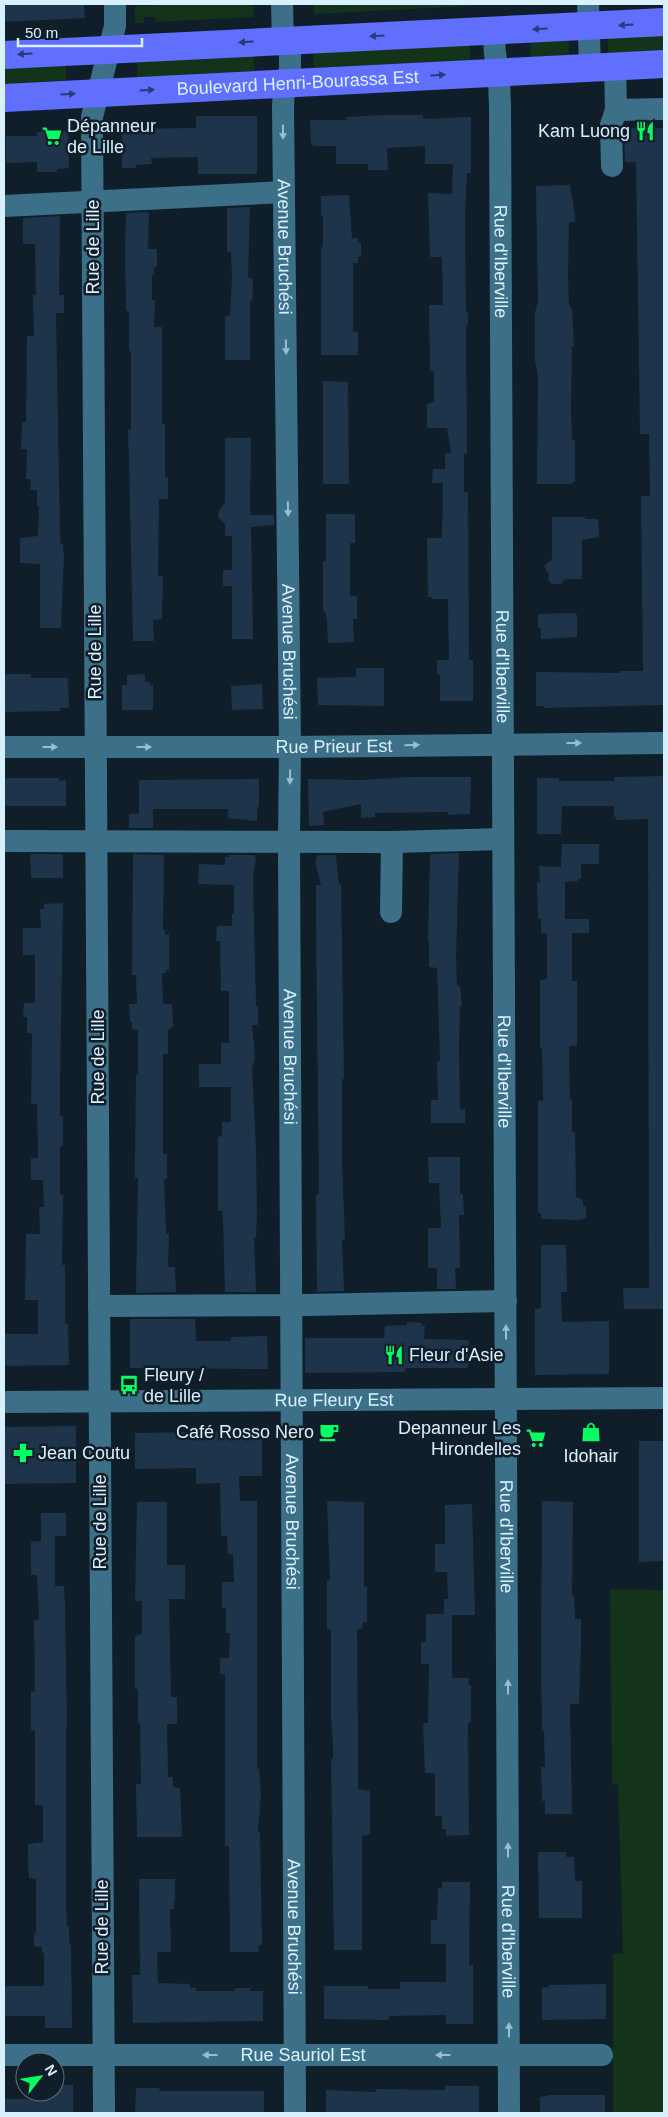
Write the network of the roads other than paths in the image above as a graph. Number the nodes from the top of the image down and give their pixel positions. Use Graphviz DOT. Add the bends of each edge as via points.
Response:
graph roads {
  1 [pos="115,4"];
  2 [pos="282,4"];
  3 [pos="588,15"];
  4 [pos="664,22"];
  5 [pos="496,31"];
  6 [pos="283,40"];
  7 [pos="109,49"];
  8 [pos="4,55"];
  9 [pos="664,64"];
  10 [pos="602,67"];
  11 [pos="498,72"];
  12 [pos="284,83"];
  13 [pos="98,92"];
  14 [pos="4,98"];
  15 [pos="664,109"];
  16 [pos="616,110"];
  17 [pos="612,166"];
  18 [pos="284,192"];
  19 [pos="93,200"];
  20 [pos="4,206"];
  21 [pos="504,743"];
  22 [pos="664,743"];
  23 [pos="4,747"];
  24 [pos="96,747"];
  25 [pos="290,747"];
  26 [pos="503,839"];
  27 [pos="4,841"];
  28 [pos="97,842"];
  29 [pos="289,842"];
  30 [pos="392,842"];
  31 [pos="391,912"];
  32 [pos="506,1301"];
  33 [pos="292,1305"];
  34 [pos="99,1306"];
  35 [pos="664,1398"];
  36 [pos="506,1399"];
  37 [pos="99,1401"];
  38 [pos="291,1401"];
  39 [pos="4,1402"];
  40 [pos="602,2054"];
  41 [pos="4,2055"];
  42 [pos="103,2055"];
  43 [pos="295,2055"];
  44 [pos="509,2055"];
  45 [pos="104,2113"];
  46 [pos="295,2113"];
  47 [pos="509,2113"];
  1 -- 7 [label="street, Rue de Lille" via="115,26"];
  2 -- 6 [label="street, Avenue Bruchési"];
  4 -- 3 [label="main road, one-way"];
  3 -- 5 [label="main road, one-way"];
  3 -- 10 [label="street"];
  5 -- 6 [label="main road, one-way"];
  5 -- 11 [label="street, Rue d'Iberville" via="494,58"];
  6 -- 7 [label="main road, one-way"];
  6 -- 12 [label="street, Avenue Bruchési" via="290,52 290,70"];
  7 -- 8 [label="main road, one-way"];
  7 -- 13 [label="street, Rue de Lille"];
  9 -- 10 [label="main road, Boulevard Henri-Bourassa Est"];
  10 -- 11 [label="main road, Boulevard Henri-Bourassa Est"];
  10 -- 16 [label="street"];
  12 -- 11 [label="main road, Boulevard Henri-Bourassa Est, one-way"];
  11 -- 21 [label="street, Rue d'Iberville"];
  13 -- 12 [label="main road, Boulevard Henri-Bourassa Est, one-way"];
  12 -- 18 [label="street, Avenue Bruchési, one-way"];
  14 -- 13 [label="main road, Boulevard Henri-Bourassa Est, one-way"];
  13 -- 19 [label="street, Rue de Lille" via="92,117"];
  15 -- 16 [label="street"];
  16 -- 17 [label="street" via="610,125"];
  18 -- 19 [label="street"];
  18 -- 25 [label="street, Avenue Bruchési, one-way"];
  19 -- 20 [label="street"];
  19 -- 24 [label="street, Rue de Lille"];
  21 -- 22 [label="street, Rue Prieur Est, one-way"];
  25 -- 21 [label="street, Rue Prieur Est, one-way"];
  21 -- 26 [label="street, Rue d'Iberville"];
  23 -- 24 [label="street, Rue Prieur Est, one-way"];
  24 -- 25 [label="street, Rue Prieur Est, one-way"];
  24 -- 28 [label="street, Rue de Lille"];
  25 -- 29 [label="street, Avenue Bruchési, one-way"];
  26 -- 30 [label="street"];
  26 -- 32 [label="street, Rue d'Iberville"];
  27 -- 28 [label="street"];
  28 -- 29 [label="street"];
  28 -- 34 [label="street, Rue de Lille"];
  29 -- 30 [label="street"];
  29 -- 33 [label="street, Avenue Bruchési"];
  30 -- 31 [label="street"];
  32 -- 33 [label="street"];
  36 -- 32 [label="street, Rue d'Iberville, one-way"];
  33 -- 34 [label="street"];
  33 -- 38 [label="street, Avenue Bruchési"];
  34 -- 37 [label="street, Rue de Lille"];
  35 -- 36 [label="street, Rue Fleury Est"];
  36 -- 38 [label="street, Rue Fleury Est"];
  44 -- 36 [label="street, Rue d'Iberville, one-way"];
  37 -- 38 [label="street, Rue Fleury Est"];
  37 -- 39 [label="street, Rue Fleury Est"];
  37 -- 42 [label="street, Rue de Lille"];
  38 -- 43 [label="street, Avenue Bruchési"];
  40 -- 44 [label="street, Rue Sauriol Est"];
  41 -- 42 [label="street, Rue Sauriol Est"];
  43 -- 42 [label="street, Rue Sauriol Est, one-way"];
  42 -- 45 [label="street, Rue de Lille"];
  44 -- 43 [label="street, Rue Sauriol Est, one-way"];
  43 -- 46 [label="street, Avenue Bruchési"];
  44 -- 47 [label="street, Rue d'Iberville"];
}
